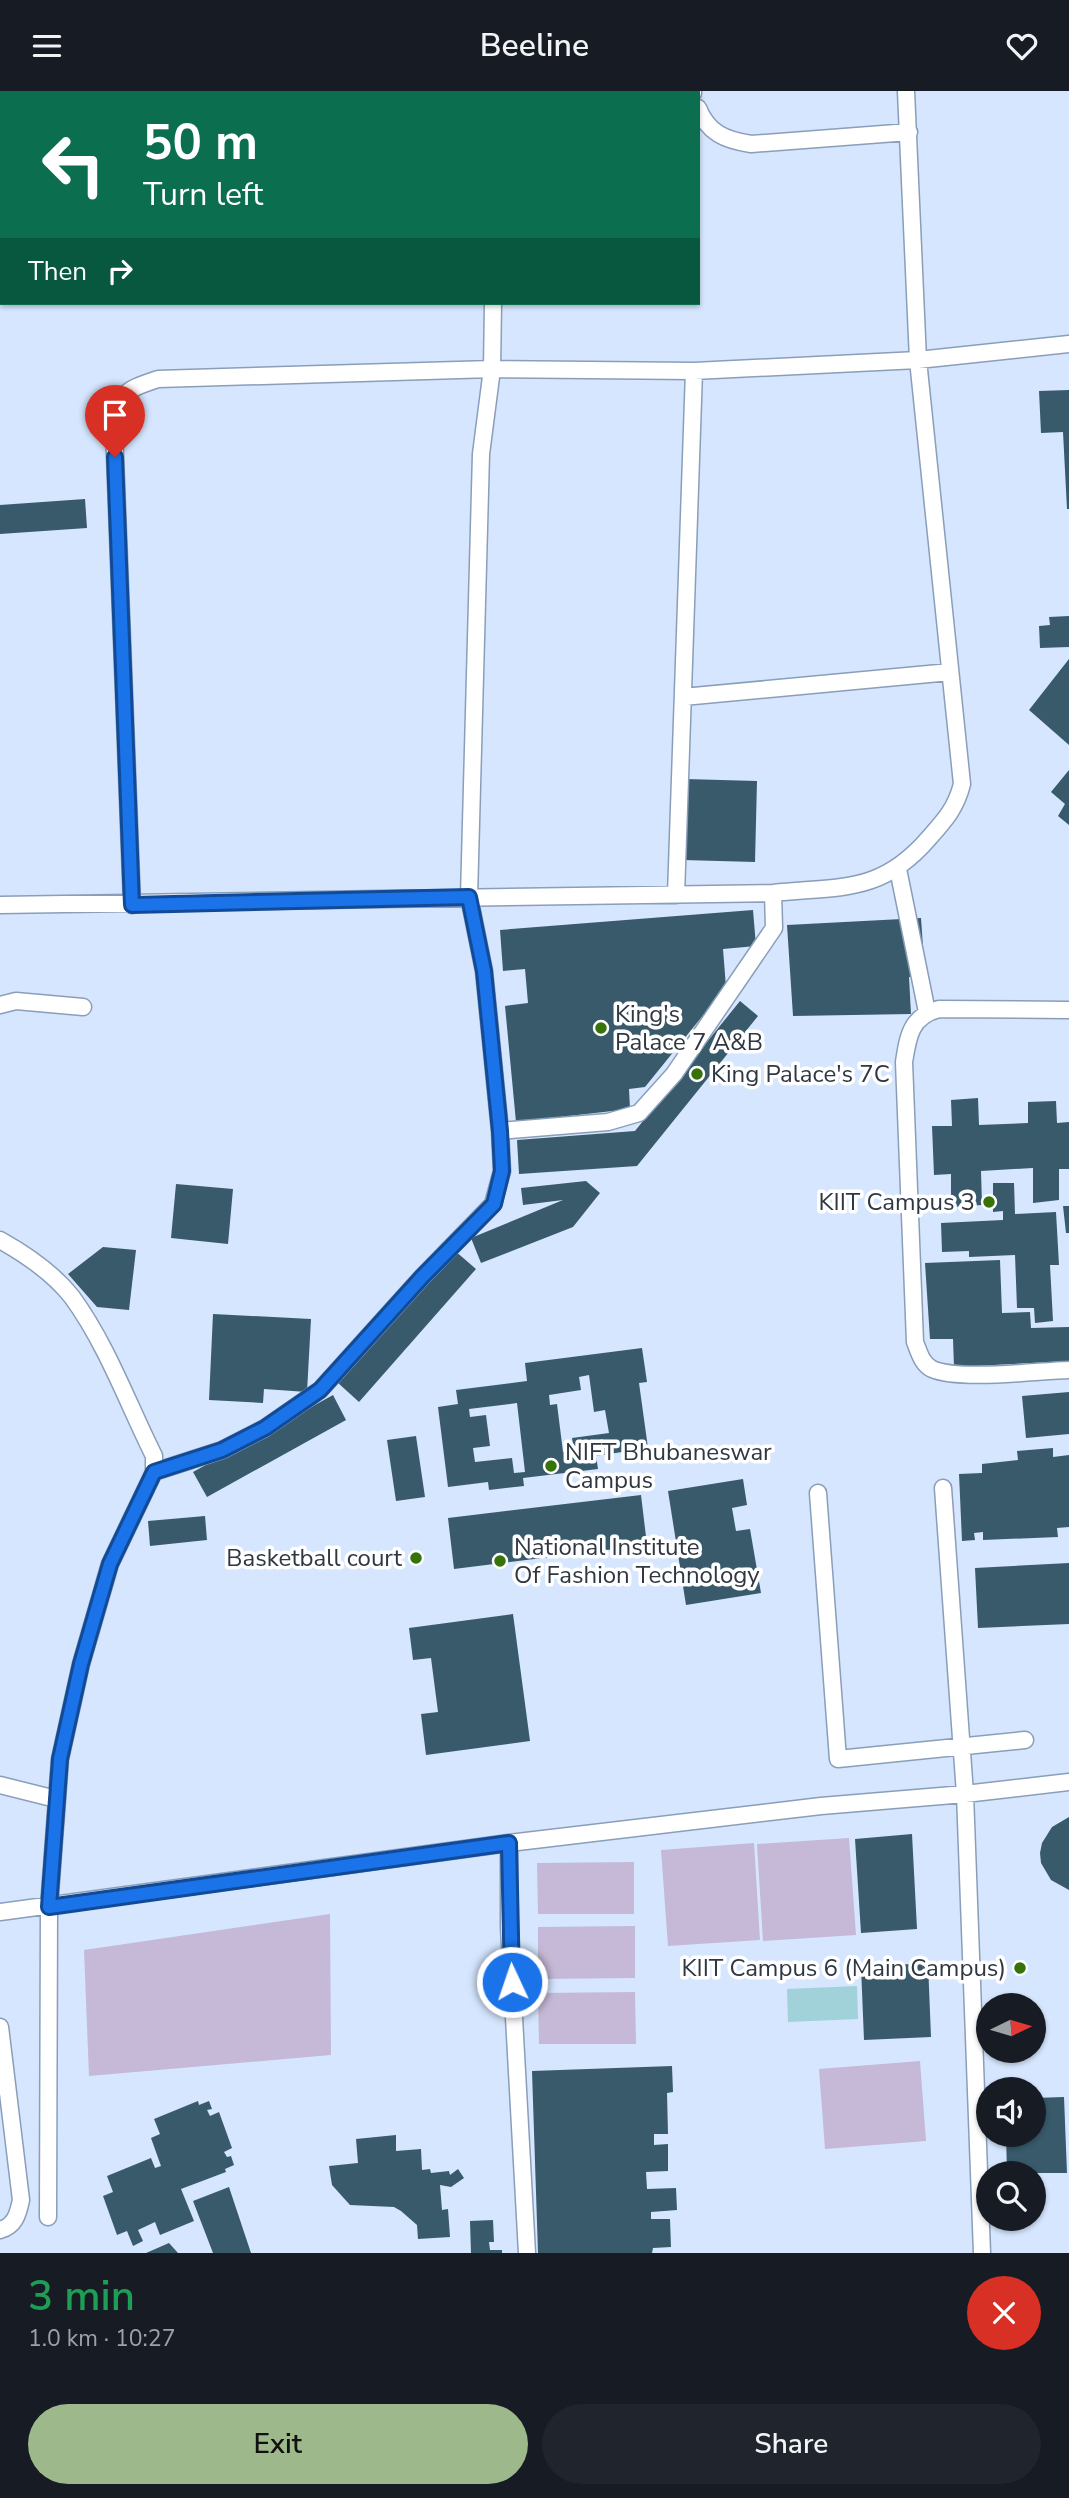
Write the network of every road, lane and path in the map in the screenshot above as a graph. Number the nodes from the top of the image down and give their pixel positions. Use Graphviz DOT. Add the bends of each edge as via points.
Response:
graph roads {
  1 [pos="906,91"];
  2 [pos="700,113"];
  3 [pos="909,132"];
  4 [pos="492,305"];
  5 [pos="1069,344"];
  6 [pos="918,360"];
  7 [pos="492,369"];
  8 [pos="694,370"];
  9 [pos="950,672"];
  10 [pos="683,697"];
  11 [pos="898,869"];
  12 [pos="774,893"];
  13 [pos="676,895"];
  14 [pos="469,897"];
  15 [pos="0,905"];
  16 [pos="132,905"];
  17 [pos="0,1005"];
  18 [pos="83,1007"];
  19 [pos="1069,1010"];
  20 [pos="927,1012"];
  21 [pos="500,1131"];
  22 [pos="0,1240"];
  23 [pos="1069,1370"];
  24 [pos="154,1472"];
  25 [pos="943,1488"];
  26 [pos="818,1493"];
  27 [pos="1025,1740"];
  28 [pos="962,1748"];
  29 [pos="1069,1782"];
  30 [pos="0,1785"];
  31 [pos="965,1794"];
  32 [pos="55,1799"];
  33 [pos="509,1843"];
  34 [pos="49,1907"];
  35 [pos="0,1912"];
  36 [pos="0,2027"];
  37 [pos="48,2217"];
  38 [pos="0,2230"];
  39 [pos="527,2253"];
  40 [pos="982,2253"];
  1 -- 3 [label="street"];
  2 -- 3 [label="street" via="705,125 728,141 751,144"];
  3 -- 6 [label="street"];
  4 -- 7 [label="street"];
  5 -- 6 [label="street"];
  6 -- 8 [label="street"];
  6 -- 9 [label="street"];
  7 -- 8 [label="street"];
  7 -- 14 [label="street" via="481,454"];
  7 -- 16 [label="street" via="158,379 119,400 114,429"];
  8 -- 10 [label="street"];
  9 -- 10 [label="street"];
  9 -- 11 [label="street" via="962,785 956,807"];
  10 -- 13 [label="street"];
  11 -- 12 [label="street" via="860,885"];
  11 -- 20 [label="street"];
  12 -- 13 [label="street"];
  12 -- 21 [label="street" via="774,928 674,1074 639,1113 608,1122"];
  13 -- 14 [label="street"];
  14 -- 16 [label="street"];
  14 -- 21 [label="street" via="484,971"];
  15 -- 16 [label="street"];
  17 -- 18 [label="street" via="16,1000"];
  19 -- 20 [label="street"];
  20 -- 23 [label="street" via="908,1036 904,1062 915,1342 931,1368 954,1374"];
  21 -- 24 [label="street" via="502,1171 494,1204 320,1390 265,1428 222,1450"];
  22 -- 24 [label="street" via="71,1296 102,1348 153,1457"];
  24 -- 32 [label="street" via="110,1564 81,1664"];
  25 -- 28 [label="street"];
  26 -- 28 [label="street" via="838,1759"];
  27 -- 28 [label="street"];
  28 -- 31 [label="street"];
  29 -- 31 [label="street"];
  30 -- 32 [label="street"];
  31 -- 33 [label="street"];
  31 -- 40 [label="street"];
  32 -- 34 [label="street"];
  33 -- 34 [label="street"];
  33 -- 39 [label="street" via="509,1927"];
  34 -- 35 [label="street"];
  34 -- 37 [label="street"];
  36 -- 38 [label="street" via="21,2200 17,2218"];
}
